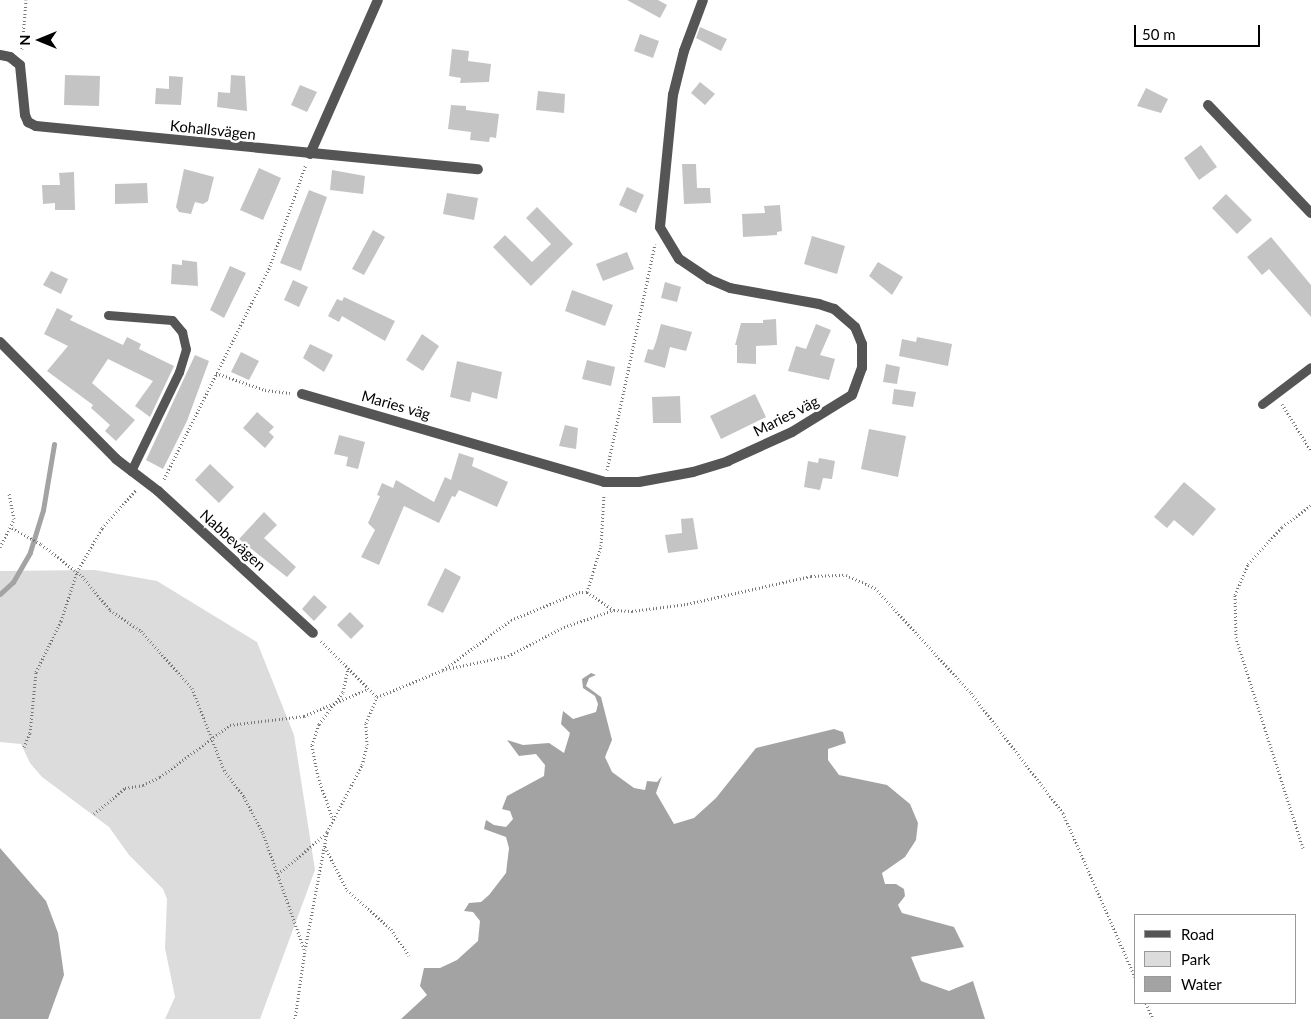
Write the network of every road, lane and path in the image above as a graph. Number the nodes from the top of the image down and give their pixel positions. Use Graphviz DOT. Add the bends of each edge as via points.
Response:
graph roads {
  1 [pos="26,0"];
  2 [pos="378,0"];
  3 [pos="703,0"];
  4 [pos="0,55"];
  5 [pos="20,65"];
  6 [pos="1208,105"];
  7 [pos="310,154"];
  8 [pos="478,168"];
  9 [pos="1311,213"];
  10 [pos="660,227"];
  11 [pos="108,315"];
  12 [pos="0,342"];
  13 [pos="1311,367"];
  14 [pos="216,373"];
  15 [pos="1282,389"];
  16 [pos="302,394"];
  17 [pos="1262,404"];
  18 [pos="1311,451"];
  19 [pos="131,471"];
  20 [pos="146,482"];
  21 [pos="604,482"];
  22 [pos="158,491"];
  23 [pos="9,493"];
  24 [pos="1311,505"];
  25 [pos="12,528"];
  26 [pos="0,547"];
  27 [pos="77,572"];
  28 [pos="587,592"];
  29 [pos="614,610"];
  30 [pos="313,633"];
  31 [pos="348,668"];
  32 [pos="443,670"];
  33 [pos="368,689"];
  34 [pos="376,697"];
  35 [pos="336,704"];
  36 [pos="213,735"];
  37 [pos="24,747"];
  38 [pos="94,814"];
  39 [pos="333,817"];
  40 [pos="327,832"];
  41 [pos="324,846"];
  42 [pos="1302,848"];
  43 [pos="278,874"];
  44 [pos="305,950"];
  45 [pos="409,956"];
  46 [pos="1134,975"];
  47 [pos="1146,1004"];
  48 [pos="295,1019"];
  49 [pos="1153,1019"];
  1 -- 5 [label="path"];
  2 -- 7 [label="street"];
  3 -- 10 [label="street" via="684,51 673,95"];
  4 -- 5 [label="street" via="10,57"];
  5 -- 7 [label="street, Kohallsvägen" via="25,115 28,122 36,126"];
  6 -- 9 [label="street"];
  7 -- 8 [label="street, Kohallsvägen"];
  7 -- 14 [label="path" via="270,266"];
  10 -- 21 [label="path" via="652,251"];
  10 -- 21 [label="street, Maries väg" via="679,259 708,279 730,288 834,309 855,327 862,344 859,382 852,395 834,408 792,432 728,461 693,472 639,482"];
  11 -- 19 [label="lane" via="172,320 182,332 186,349 179,372"];
  12 -- 19 [label="street, Nabbevägen" via="116,460"];
  13 -- 15 [label="lane"];
  14 -- 16 [label="path" via="265,390"];
  14 -- 22 [label="path"];
  15 -- 17 [label="lane"];
  15 -- 18 [label="path" via="1282,407"];
  16 -- 21 [label="street, Maries väg"];
  19 -- 20 [label="street, Nabbevägen"];
  20 -- 22 [label="street, Nabbevägen"];
  20 -- 27 [label="path" via="102,528"];
  21 -- 28 [label="path" via="601,546"];
  22 -- 30 [label="street, Nabbevägen"];
  23 -- 26 [label="path" via="14,519"];
  24 -- 42 [label="path" via="1282,528 1248,564 1235,595 1236,638"];
  25 -- 27 [label="path" via="41,544"];
  27 -- 36 [label="path" via="110,610 141,631 180,672 192,688"];
  27 -- 37 [label="path" via="61,621 36,672 30,733"];
  28 -- 29 [label="path"];
  28 -- 32 [label="path" via="570,595 511,620"];
  29 -- 32 [label="path" via="564,627 508,656"];
  29 -- 46 [label="path" via="687,604 811,576 846,575 875,588 970,693 1063,813"];
  30 -- 31 [label="path"];
  31 -- 33 [label="path"];
  31 -- 35 [label="path"];
  32 -- 34 [label="path"];
  33 -- 34 [label="path"];
  33 -- 35 [label="path"];
  34 -- 39 [label="path" via="366,724 367,745 362,765"];
  35 -- 36 [label="path" via="304,716 243,722"];
  35 -- 39 [label="path" via="319,724 312,745 318,777"];
  36 -- 38 [label="path" via="160,776 143,785 125,788"];
  36 -- 43 [label="path" via="224,770 264,833"];
  39 -- 40 [label="path"];
  40 -- 41 [label="path"];
  40 -- 43 [label="path"];
  41 -- 44 [label="path"];
  41 -- 45 [label="path" via="347,890 391,930"];
  43 -- 44 [label="path"];
  44 -- 48 [label="path"];
  47 -- 49 [label="path"];
}
